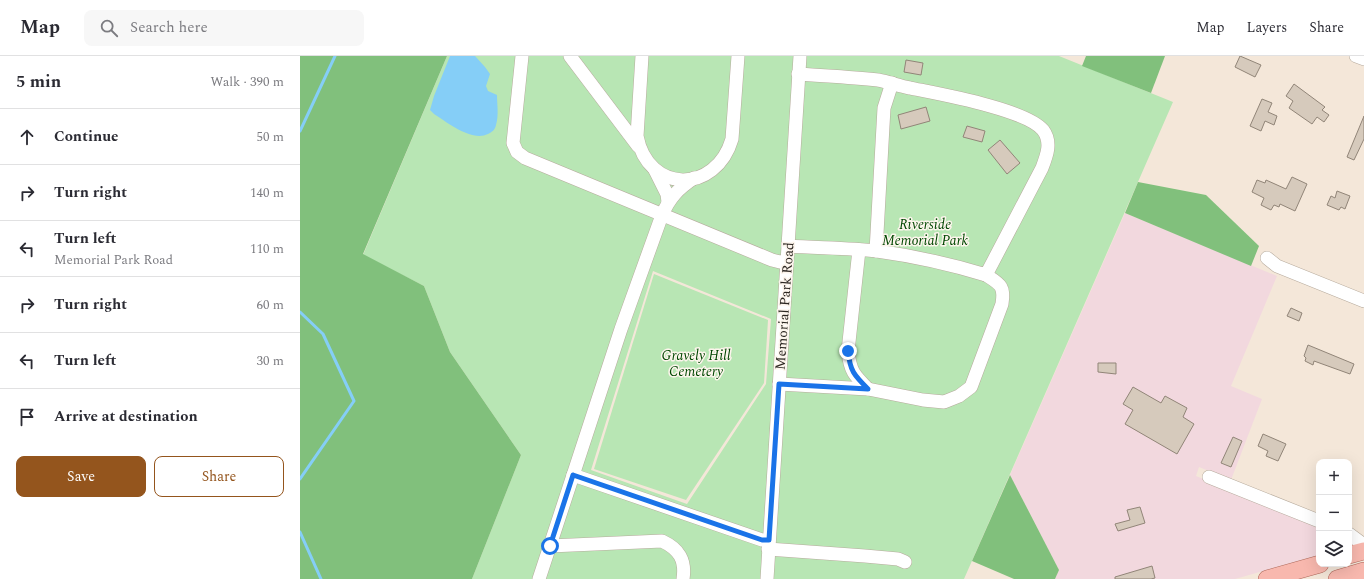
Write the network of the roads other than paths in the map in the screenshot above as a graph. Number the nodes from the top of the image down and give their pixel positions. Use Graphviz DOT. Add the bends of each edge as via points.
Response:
graph roads {
  1 [pos="522,56"];
  2 [pos="570,56"];
  3 [pos="642,56"];
  4 [pos="738,56"];
  5 [pos="800,56"];
  6 [pos="1356,56"];
  7 [pos="1364,59"];
  8 [pos="798,74"];
  9 [pos="892,83"];
  10 [pos="639,147"];
  11 [pos="655,170"];
  12 [pos="694,178"];
  13 [pos="668,202"];
  14 [pos="662,215"];
  15 [pos="788,246"];
  16 [pos="859,250"];
  17 [pos="876,251"];
  18 [pos="1267,258"];
  19 [pos="787,261"];
  20 [pos="986,275"];
  21 [pos="1364,301"];
  22 [pos="779,384"];
  23 [pos="868,389"];
  24 [pos="573,475"];
  25 [pos="1209,477"];
  26 [pos="1316,520"];
  27 [pos="1352,536"];
  28 [pos="769,545"];
  29 [pos="1364,545"];
  30 [pos="550,546"];
  31 [pos="1364,551"];
  32 [pos="1352,554"];
  33 [pos="905,562"];
  34 [pos="1316,566"];
  35 [pos="1364,571"];
  36 [pos="1286,577"];
  37 [pos="539,579"];
  38 [pos="683,579"];
  39 [pos="766,579"];
  40 [pos="1267,579"];
  41 [pos="1337,579"];
  1 -- 14 [label="street" via="513,143 517,152 524,158"];
  2 -- 10 [label="street"];
  3 -- 10 [label="street" via="637,136"];
  4 -- 12 [label="street" via="730,148 720,164 710,172"];
  5 -- 8 [label="street, Memorial Park Road"];
  6 -- 7 [label="street"];
  8 -- 9 [label="street"];
  8 -- 15 [label="street, Memorial Park Road"];
  9 -- 17 [label="street" via="884,108"];
  9 -- 20 [label="street" via="971,100 1011,113 1034,122 1048,140 1048,153 1042,168"];
  10 -- 11 [label="street"];
  11 -- 12 [label="street" via="676,179"];
  11 -- 13 [label="street" via="667,194"];
  12 -- 13 [label="street" via="675,192"];
  13 -- 14 [label="street"];
  14 -- 19 [label="street" via="772,260"];
  14 -- 24 [label="street"];
  15 -- 16 [label="street"];
  15 -- 19 [label="street, Memorial Park Road"];
  16 -- 17 [label="street"];
  16 -- 23 [label="street" via="848,351 850,366"];
  17 -- 20 [label="street" via="930,260"];
  18 -- 21 [label="street" via="1277,266"];
  19 -- 22 [label="street, Memorial Park Road"];
  20 -- 23 [label="street" via="1000,286 1004,294 971,386 959,396 944,402"];
  22 -- 23 [label="street"];
  22 -- 28 [label="street, Memorial Park Road"];
  24 -- 28 [label="street" via="762,540"];
  24 -- 30 [label="street"];
  25 -- 26 [label="street"];
  27 -- 29 [label="street"];
  28 -- 33 [label="street" via="898,559"];
  28 -- 39 [label="street, Memorial Park Road"];
  30 -- 37 [label="street"];
  30 -- 38 [label="street" via="662,541 678,551 682,560"];
  31 -- 32 [label="main road"];
  34 -- 36 [label="main road"];
  35 -- 41 [label="main road"];
  36 -- 40 [label="main road"];
}
